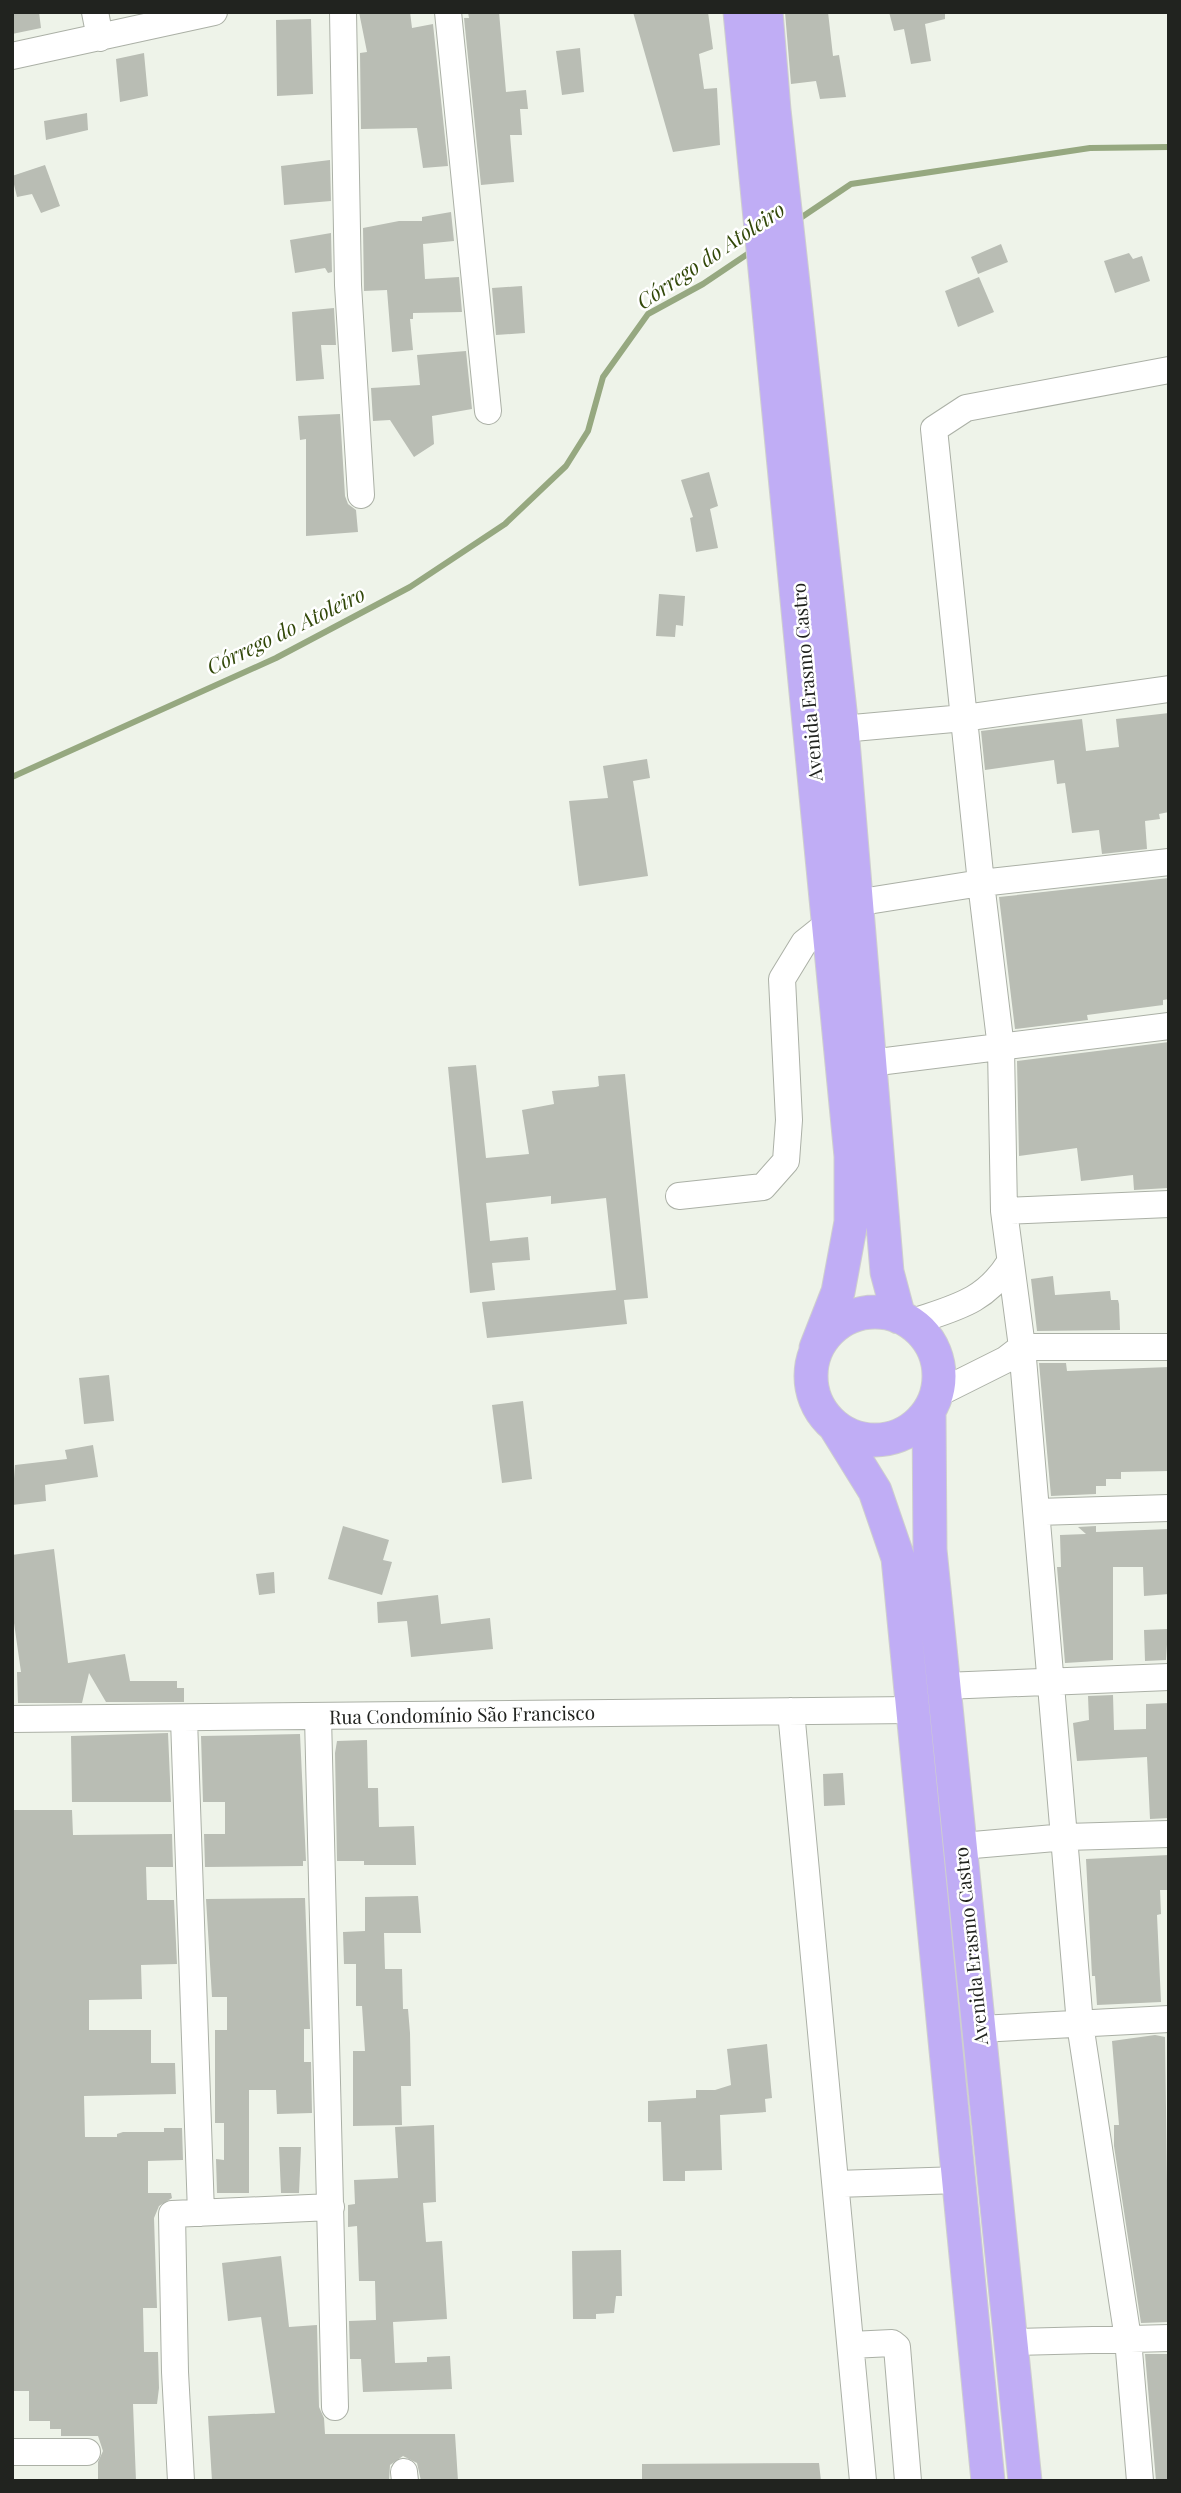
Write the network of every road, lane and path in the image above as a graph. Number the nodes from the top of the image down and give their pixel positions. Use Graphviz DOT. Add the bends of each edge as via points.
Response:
graph roads {
  1 [pos="214,12"];
  2 [pos="343,12"];
  3 [pos="448,12"];
  4 [pos="740,12"];
  5 [pos="766,12"];
  6 [pos="98,25"];
  7 [pos="12,56"];
  8 [pos="772,212"];
  9 [pos="780,283"];
  10 [pos="1169,370"];
  11 [pos="488,411"];
  12 [pos="361,495"];
  13 [pos="1169,689"];
  14 [pos="964,718"];
  15 [pos="842,729"];
  16 [pos="1169,862"];
  17 [pos="981,883"];
  18 [pos="855,903"];
  19 [pos="829,923"];
  20 [pos="1169,1026"];
  21 [pos="1001,1048"];
  22 [pos="870,1063"];
  23 [pos="679,1196"];
  24 [pos="1169,1204"];
  25 [pos="1004,1211"];
  26 [pos="1010,1262"];
  27 [pos="905,1320"];
  28 [pos="1022,1347"];
  29 [pos="1169,1347"];
  30 [pos="816,1348"];
  31 [pos="933,1402"];
  32 [pos="836,1428"];
  33 [pos="1169,1508"];
  34 [pos="1037,1512"];
  35 [pos="1169,1677"];
  36 [pos="1053,1682"];
  37 [pos="944,1686"];
  38 [pos="913,1710"];
  39 [pos="791,1711"];
  40 [pos="318,1717"];
  41 [pos="12,1718"];
  42 [pos="184,1718"];
  43 [pos="1169,1834"];
  44 [pos="1066,1837"];
  45 [pos="962,1846"];
  46 [pos="1169,2019"];
  47 [pos="1080,2024"];
  48 [pos="980,2029"];
  49 [pos="961,2180"];
  50 [pos="836,2184"];
  51 [pos="331,2207"];
  52 [pos="201,2213"];
  53 [pos="1169,2338"];
  54 [pos="1128,2339"];
  55 [pos="1012,2342"];
  56 [pos="851,2344"];
  57 [pos="335,2407"];
  58 [pos="12,2452"];
  59 [pos="87,2452"];
  60 [pos="181,2481"];
  61 [pos="863,2481"];
  62 [pos="908,2481"];
  63 [pos="988,2481"];
  64 [pos="1025,2481"];
  65 [pos="1140,2481"];
  1 -- 6 [label="street"];
  2 -- 12 [label="street" via="348,285"];
  3 -- 11 [label="street"];
  4 -- 8 [label="main road, Avenida Erasmo Castro"];
  5 -- 8 [label="main road, Avenida Erasmo Castro"];
  6 -- 7 [label="street"];
  8 -- 9 [label="main road, Avenida Erasmo Castro"];
  9 -- 15 [label="main road, Avenida Erasmo Castro"];
  9 -- 19 [label="main road, Avenida Erasmo Castro"];
  10 -- 14 [label="street" via="966,408 934,429"];
  13 -- 14 [label="street"];
  14 -- 15 [label="street"];
  14 -- 17 [label="street"];
  15 -- 18 [label="main road, Avenida Erasmo Castro"];
  16 -- 17 [label="street"];
  17 -- 18 [label="street"];
  17 -- 21 [label="street"];
  18 -- 22 [label="main road, Avenida Erasmo Castro"];
  19 -- 23 [label="street" via="804,943 782,979 789,1120 786,1161 763,1187"];
  19 -- 30 [label="main road, Avenida Erasmo Castro" via="851,1156 851,1223 838,1292"];
  20 -- 21 [label="street"];
  21 -- 22 [label="street"];
  21 -- 25 [label="street"];
  22 -- 27 [label="main road, Avenida Erasmo Castro" via="887,1272"];
  24 -- 25 [label="street"];
  25 -- 26 [label="street"];
  26 -- 27 [label="street" via="999,1281 973,1301"];
  26 -- 28 [label="street"];
  27 -- 30 [label="main road" via="876,1312 852,1316 831,1329"];
  27 -- 31 [label="main road" via="925,1336 935,1354 939,1374"];
  28 -- 29 [label="street"];
  28 -- 31 [label="street"];
  28 -- 34 [label="street"];
  30 -- 32 [label="main road" via="810,1369 812,1392 821,1412"];
  31 -- 32 [label="main road" via="915,1427 886,1439 855,1438"];
  31 -- 37 [label="main road, Avenida Erasmo Castro" via="930,1550"];
  32 -- 38 [label="main road, Avenida Erasmo Castro" via="875,1491 898,1558"];
  33 -- 34 [label="street"];
  34 -- 36 [label="street"];
  35 -- 36 [label="street"];
  36 -- 37 [label="street"];
  36 -- 44 [label="street"];
  37 -- 45 [label="main road, Avenida Erasmo Castro"];
  38 -- 39 [label="street, Rua Condomínio São Francisco"];
  38 -- 49 [label="main road, Avenida Erasmo Castro"];
  39 -- 40 [label="street, Rua Condomínio São Francisco"];
  39 -- 50 [label="street"];
  40 -- 42 [label="street, Rua Condomínio São Francisco"];
  40 -- 51 [label="street"];
  41 -- 42 [label="street, Rua Condomínio São Francisco"];
  42 -- 52 [label="street"];
  43 -- 44 [label="street"];
  44 -- 45 [label="street"];
  44 -- 47 [label="street"];
  45 -- 48 [label="main road, Avenida Erasmo Castro"];
  46 -- 47 [label="street"];
  47 -- 48 [label="street"];
  47 -- 54 [label="street"];
  48 -- 55 [label="main road, Avenida Erasmo Castro"];
  49 -- 50 [label="street"];
  49 -- 63 [label="main road, Avenida Erasmo Castro"];
  50 -- 56 [label="street"];
  51 -- 52 [label="street"];
  51 -- 57 [label="street"];
  52 -- 60 [label="street" via="172,2214"];
  53 -- 54 [label="street"];
  54 -- 55 [label="street"];
  54 -- 65 [label="street"];
  55 -- 64 [label="main road, Avenida Erasmo Castro"];
  56 -- 61 [label="street"];
  56 -- 62 [label="street" via="892,2343 897,2347"];
  58 -- 59 [label="street"];
}
